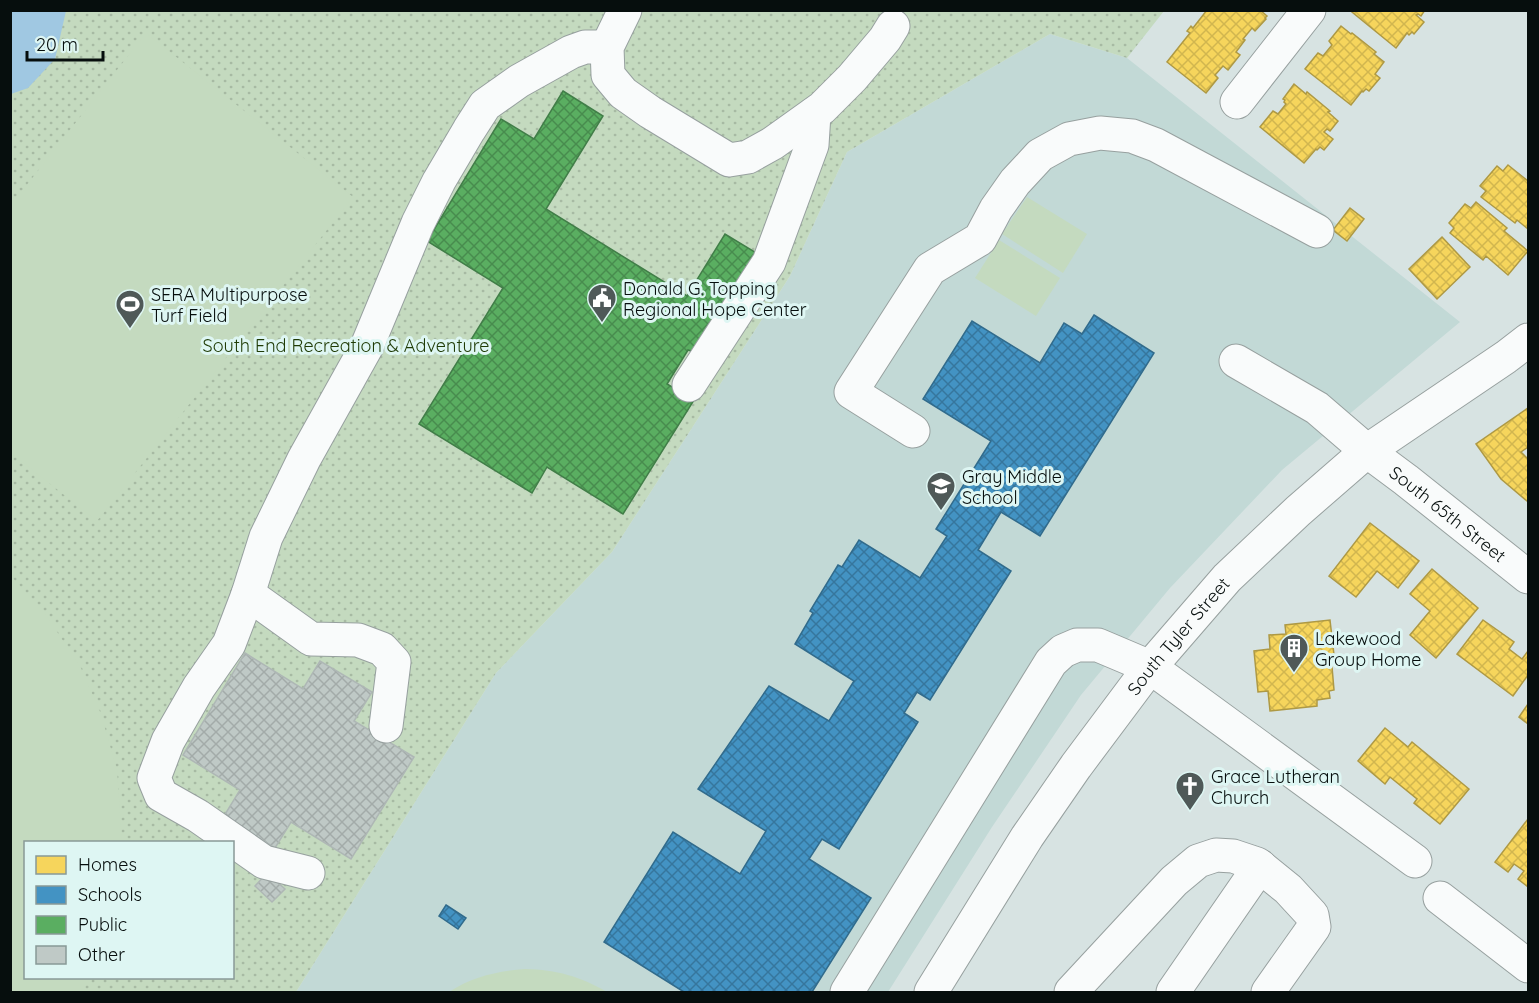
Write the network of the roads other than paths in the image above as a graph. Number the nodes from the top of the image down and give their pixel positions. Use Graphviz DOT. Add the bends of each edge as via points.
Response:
graph roads {
  1 [pos="625,10"];
  2 [pos="1308,10"];
  3 [pos="893,26"];
  4 [pos="607,47"];
  5 [pos="1237,102"];
  6 [pos="814,114"];
  7 [pos="1317,231"];
  8 [pos="1521,347"];
  9 [pos="1236,361"];
  10 [pos="689,385"];
  11 [pos="913,431"];
  12 [pos="1367,452"];
  13 [pos="1528,577"];
  14 [pos="248,594"];
  15 [pos="1150,668"];
  16 [pos="386,726"];
  17 [pos="234,841"];
  18 [pos="234,841"];
  19 [pos="1415,861"];
  20 [pos="1260,866"];
  21 [pos="308,873"];
  22 [pos="1440,898"];
  23 [pos="1528,966"];
  24 [pos="847,993"];
  25 [pos="931,993"];
  26 [pos="1071,993"];
  27 [pos="1173,993"];
  28 [pos="1268,993"];
  1 -- 4 [label="street"];
  2 -- 5 [label="street"];
  3 -- 6 [label="street" via="852,78"];
  4 -- 6 [label="street" via="608,75 623,93 729,160 748,157"];
  4 -- 14 [label="street" via="585,47 571,52 485,105 418,223 368,346 304,459 266,537"];
  6 -- 10 [label="street" via="812,145 769,262"];
  7 -- 11 [label="street" via="1132,136 1100,133 1069,140 1040,155 1015,182 980,239 930,269 851,392"];
  8 -- 12 [label="street, South Tyler Street"];
  9 -- 12 [label="street, South 65th Street" via="1317,408"];
  12 -- 13 [label="street, South 65th Street"];
  12 -- 15 [label="street, South Tyler Street" via="1227,578"];
  14 -- 16 [label="street" via="311,639 358,640 382,649 394,662"];
  14 -- 17 [label="street" via="229,644 168,741 154,778 161,795"];
  15 -- 19 [label="street"];
  15 -- 24 [label="street" via="1098,645 1077,645 1050,662"];
  15 -- 25 [label="street, South Tyler Street" via="1027,837"];
  18 -- 21 [label="street" via="264,862"];
  20 -- 26 [label="street" via="1233,856 1216,855 1198,861 1174,881"];
  20 -- 27 [label="street"];
  20 -- 28 [label="street" via="1312,915 1314,927"];
  22 -- 23 [label="street"];
}
